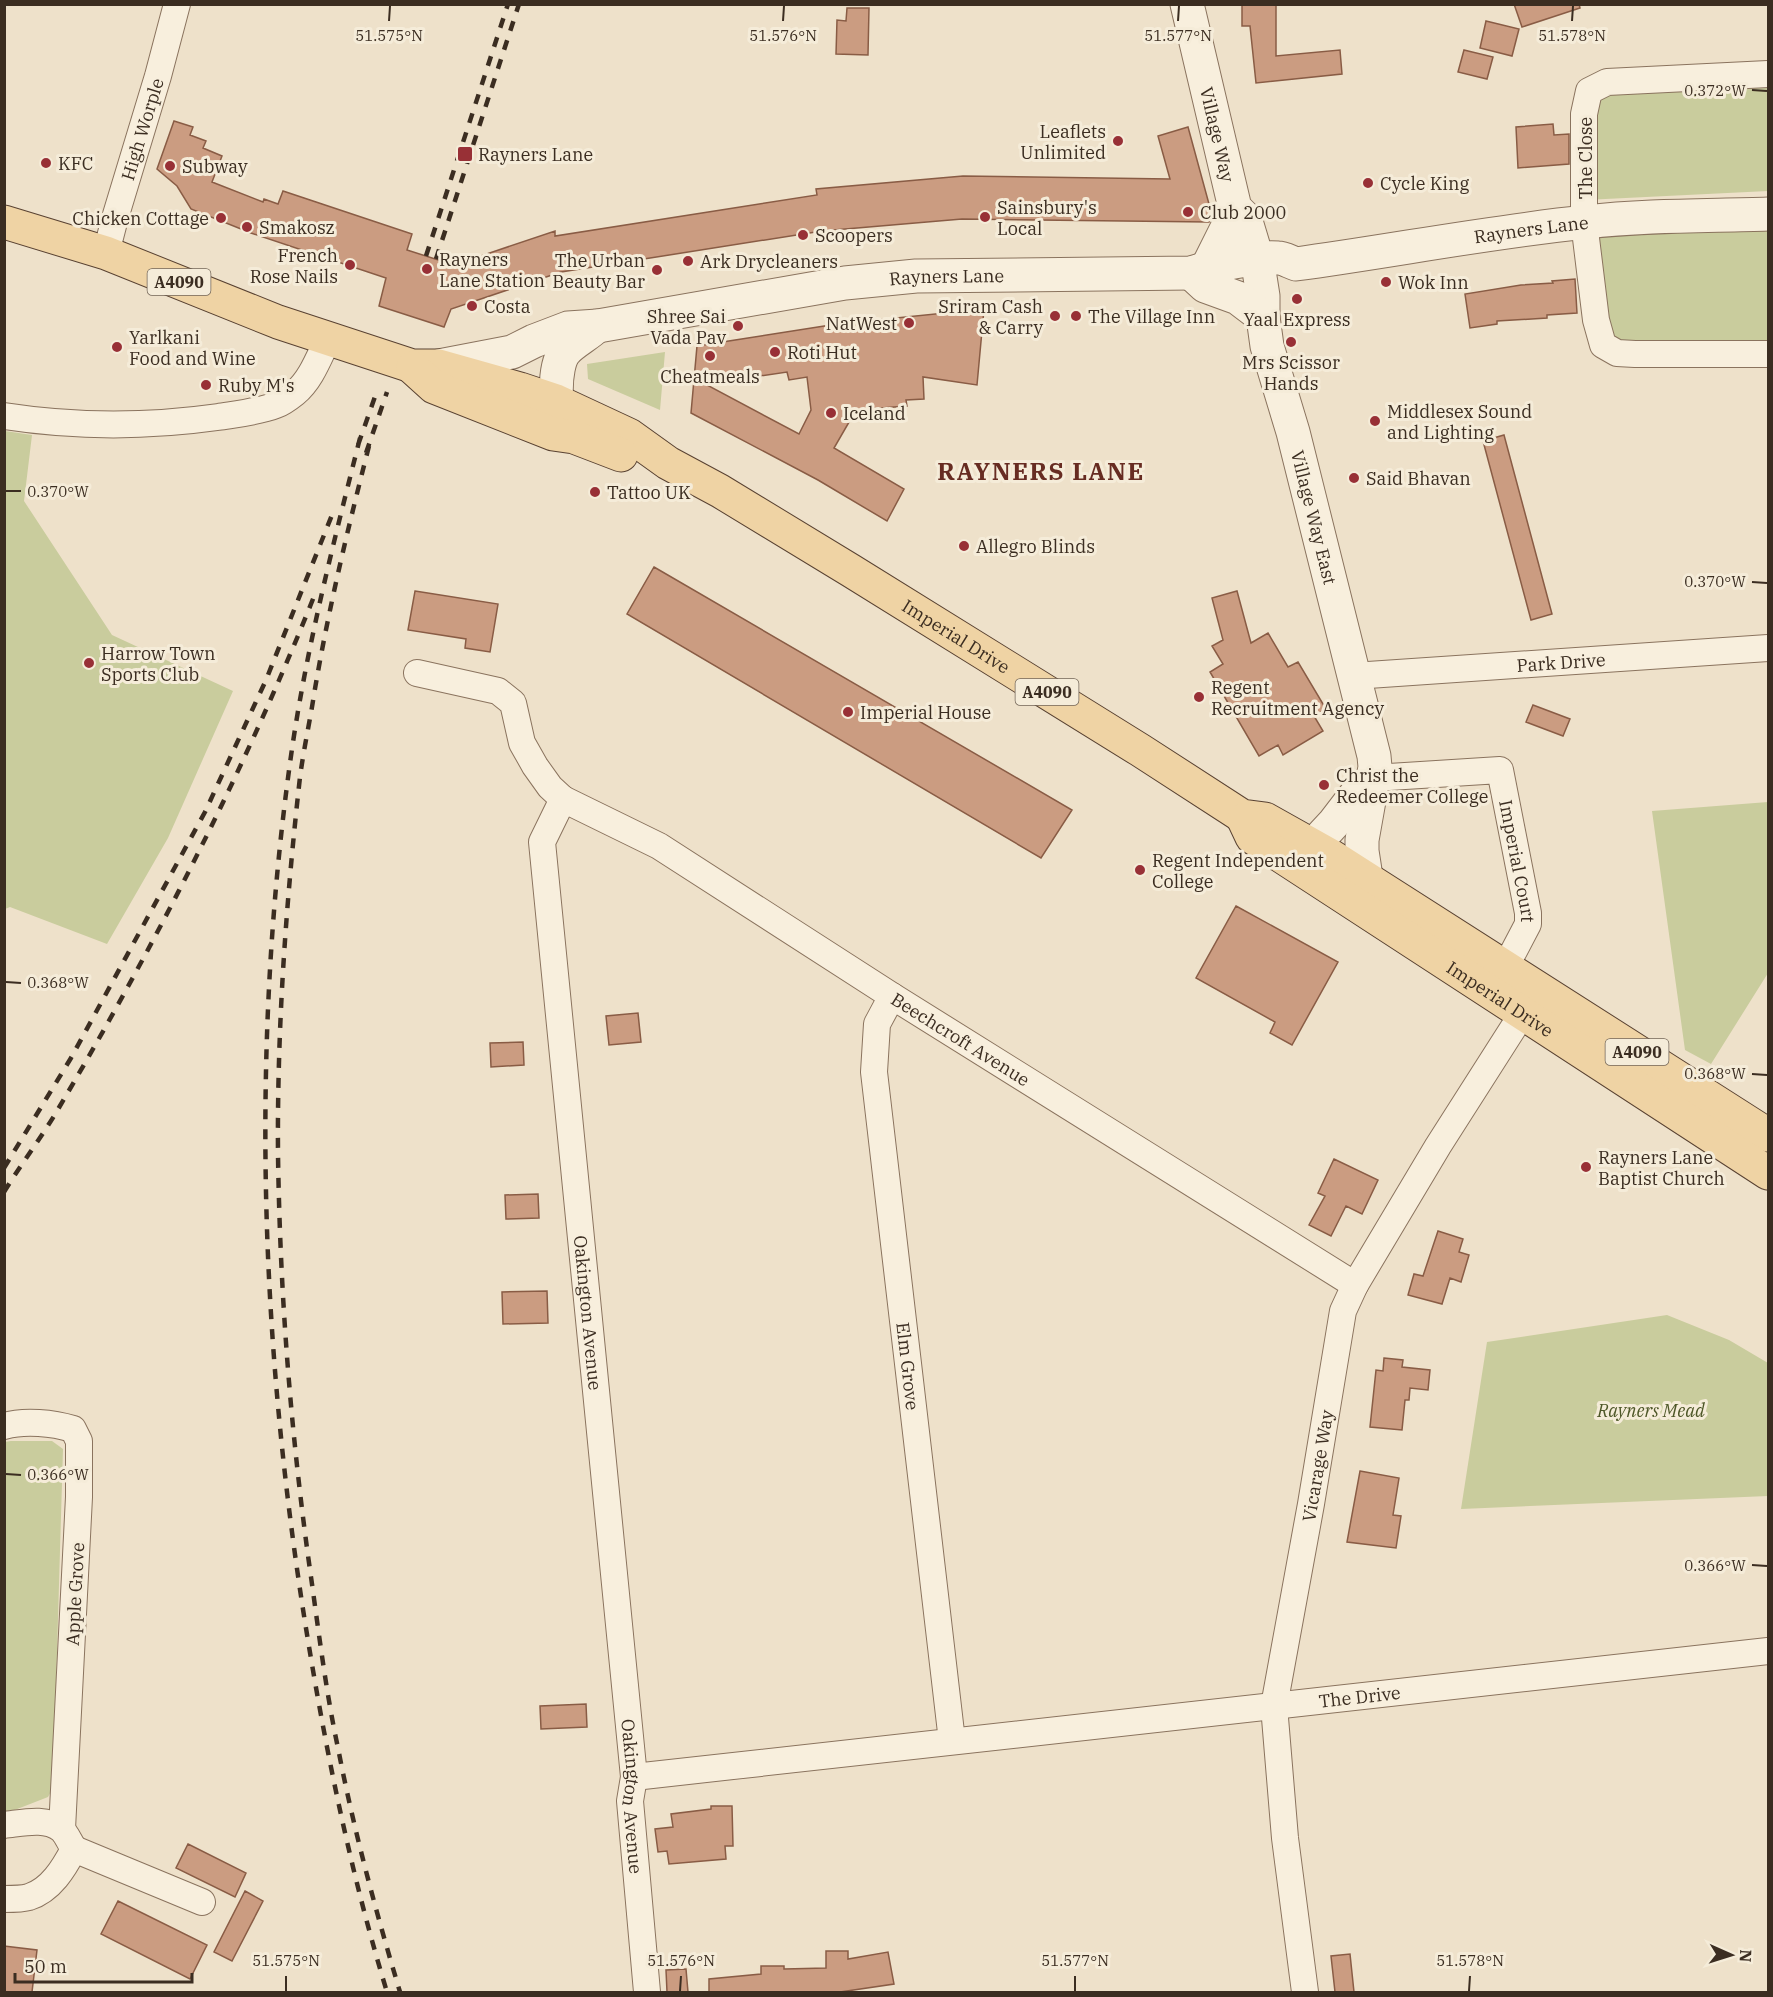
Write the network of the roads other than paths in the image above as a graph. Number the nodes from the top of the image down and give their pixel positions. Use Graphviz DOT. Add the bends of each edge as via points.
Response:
graph roads {
  1 [pos="177,4"];
  2 [pos="1186,4"];
  3 [pos="1768,74"];
  4 [pos="1235,208"];
  5 [pos="1768,214"];
  6 [pos="4,222"];
  7 [pos="1584,222"];
  8 [pos="106,253"];
  9 [pos="1257,258"];
  10 [pos="1296,264"];
  11 [pos="1199,271"];
  12 [pos="1263,306"];
  13 [pos="598,326"];
  14 [pos="328,339"];
  15 [pos="1768,354"];
  16 [pos="425,366"];
  17 [pos="556,401"];
  18 [pos="4,416"];
  19 [pos="574,436"];
  20 [pos="668,463"];
  21 [pos="1768,648"];
  22 [pos="417,673"];
  23 [pos="1355,679"];
  24 [pos="1373,778"];
  25 [pos="563,799"];
  26 [pos="1298,851"];
  27 [pos="1366,878"];
  28 [pos="1506,966"];
  29 [pos="892,996"];
  30 [pos="1530,1001"];
  31 [pos="1768,1135"];
  32 [pos="1768,1173"];
  33 [pos="1355,1286"];
  34 [pos="4,1426"];
  35 [pos="1768,1651"];
  36 [pos="1274,1706"];
  37 [pos="952,1741"];
  38 [pos="634,1777"];
  39 [pos="4,1825"];
  40 [pos="68,1839"];
  41 [pos="4,1899"];
  42 [pos="202,1902"];
  43 [pos="648,1992"];
  44 [pos="1305,1992"];
  1 -- 8 [label="street, High Worple"];
  2 -- 4 [label="street, Village Way"];
  3 -- 7 [label="street, The Close" via="1607,82 1589,91 1584,114"];
  4 -- 9 [label="street, Village Way" via="1245,218"];
  4 -- 11 [label="street"];
  5 -- 7 [label="street, Rayners Lane"];
  6 -- 8 [label="main road, A4090"];
  7 -- 10 [label="street, Rayners Lane"];
  7 -- 15 [label="street, The Close" via="1596,320 1603,345 1635,354"];
  8 -- 14 [label="main road, A4090"];
  9 -- 10 [label="street, Rayners Lane" via="1280,258"];
  9 -- 11 [label="street, Rayners Lane"];
  9 -- 12 [label="street, Village Way East"];
  10 -- 12 [label="street"];
  11 -- 12 [label="street" via="1205,286"];
  11 -- 13 [label="street, Rayners Lane" via="916,276 845,283"];
  12 -- 23 [label="street, Village Way East" via="1267,346 1293,432"];
  13 -- 16 [label="street, Rayners Lane" via="568,328 512,352"];
  13 -- 17 [label="street, Rayners Lane" via="571,346 561,359"];
  14 -- 16 [label="main road, A4090"];
  14 -- 18 [label="street" via="297,392 277,405 244,413 126,424"];
  16 -- 17 [label="main road, A4090"];
  16 -- 19 [label="main road, Imperial Drive / A4090" via="434,387 553,434"];
  17 -- 19 [label="street, Rayners Lane" via="561,422"];
  17 -- 20 [label="main road, Imperial Drive / A4090" via="629,435"];
  19 -- 20 [label="main road, Imperial Drive / A4090" via="622,456"];
  20 -- 26 [label="main road, Imperial Drive / A4090" via="842,564 1242,816 1265,819"];
  21 -- 23 [label="street, Park Drive" via="1368,675"];
  22 -- 25 [label="street" via="498,691 513,703 522,743 550,787"];
  23 -- 24 [label="street, Village Way East" via="1374,756"];
  24 -- 26 [label="street" via="1326,832"];
  24 -- 27 [label="street, Village Way East" via="1362,840"];
  24 -- 28 [label="street, Imperial Court" via="1500,770 1528,913 1528,924"];
  25 -- 29 [label="street, Beechcroft Avenue" via="659,846"];
  25 -- 38 [label="street, Oakington Avenue" via="542,842"];
  26 -- 27 [label="main road, Imperial Drive / A4090"];
  26 -- 30 [label="main road, Imperial Drive / A4090"];
  27 -- 28 [label="main road, Imperial Drive / A4090"];
  28 -- 30 [label="main road, Imperial Drive / A4090"];
  29 -- 33 [label="street, Beechcroft Avenue"];
  29 -- 37 [label="street, Elm Grove" via="877,1024 874,1072"];
  30 -- 31 [label="main road, Imperial Drive / A4090"];
  30 -- 32 [label="main road, Imperial Drive / A4090"];
  30 -- 33 [label="street, Vicarage Way"];
  33 -- 36 [label="street, Vicarage Way" via="1343,1311"];
  34 -- 40 [label="street, Apple Grove" via="57,1424 73,1429 78,1441 80,1497"];
  35 -- 36 [label="street, The Drive"];
  36 -- 37 [label="street, The Drive"];
  36 -- 44 [label="street, Vicarage Way" via="1285,1838"];
  37 -- 38 [label="street, The Drive"];
  38 -- 43 [label="street, Oakington Avenue" via="630,1801"];
  39 -- 40 [label="street" via="45,1822"];
  40 -- 41 [label="street" via="64,1869 49,1886 29,1897"];
  40 -- 42 [label="street"];
}
